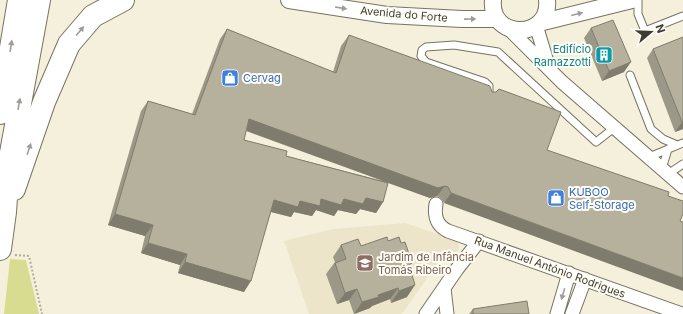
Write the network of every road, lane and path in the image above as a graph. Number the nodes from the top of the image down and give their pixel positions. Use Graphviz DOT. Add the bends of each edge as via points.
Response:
graph roads {
  1 [pos="32,0"];
  2 [pos="123,0"];
  3 [pos="289,0"];
  4 [pos="493,0"];
  5 [pos="547,0"];
  6 [pos="632,0"];
  7 [pos="638,0"];
  8 [pos="683,16"];
  9 [pos="503,23"];
  10 [pos="538,24"];
  11 [pos="548,67"];
  12 [pos="630,75"];
  13 [pos="487,98"];
  14 [pos="0,113"];
  15 [pos="614,128"];
  16 [pos="680,144"];
  17 [pos="668,149"];
  18 [pos="649,157"];
  19 [pos="683,164"];
  20 [pos="665,171"];
  21 [pos="683,188"];
  22 [pos="436,204"];
  23 [pos="5,212"];
  24 [pos="479,241"];
  25 [pos="0,249"];
  26 [pos="24,256"];
  27 [pos="569,274"];
  28 [pos="585,279"];
  29 [pos="444,288"];
  30 [pos="42,314"];
  31 [pos="426,314"];
  32 [pos="447,314"];
  33 [pos="557,314"];
  34 [pos="572,314"];
  35 [pos="682,314"];
  14 -- 1 [label="highway, one-way"];
  23 -- 1 [label="highway, one-way" via="8,169"];
  23 -- 2 [label="highway, one-way" via="24,165 44,102 69,44 93,16"];
  3 -- 9 [label="street, Avenida do Forte, one-way" via="387,15"];
  4 -- 9 [label="street" via="494,12"];
  5 -- 10 [label="street" via="546,11"];
  10 -- 6 [label="street, Avenida do Forte, one-way"];
  7 -- 8 [label="lane" via="638,14 645,31"];
  9 -- 10 [label="street, Avenida do Forte" via="523,31"];
  9 -- 11 [label="street"];
  10 -- 11 [label="street"];
  11 -- 15 [label="street"];
  12 -- 16 [label="lane" via="651,129 663,139"];
  13 -- 15 [label="lane" via="490,89 487,83 426,62 421,56 422,50 426,47 454,45 498,52 596,142"];
  15 -- 18 [label="street"];
  16 -- 17 [label="lane"];
  17 -- 18 [label="lane"];
  17 -- 20 [label="lane"];
  18 -- 20 [label="street"];
  19 -- 20 [label="lane"];
  20 -- 21 [label="street"];
  22 -- 24 [label="street, Rua Manuel António Rodrigues" via="435,214 441,227"];
  23 -- 25 [label="highway"];
  24 -- 27 [label="street, Rua Manuel António Rodrigues"];
  24 -- 29 [label="street"];
  26 -- 30 [label="path" via="29,256"];
  27 -- 28 [label="street, Rua Manuel António Rodrigues"];
  27 -- 33 [label="street, one-way"];
  28 -- 34 [label="street"];
  28 -- 35 [label="street, Rua Manuel António Rodrigues"];
  29 -- 31 [label="street"];
  29 -- 32 [label="street"];
}
